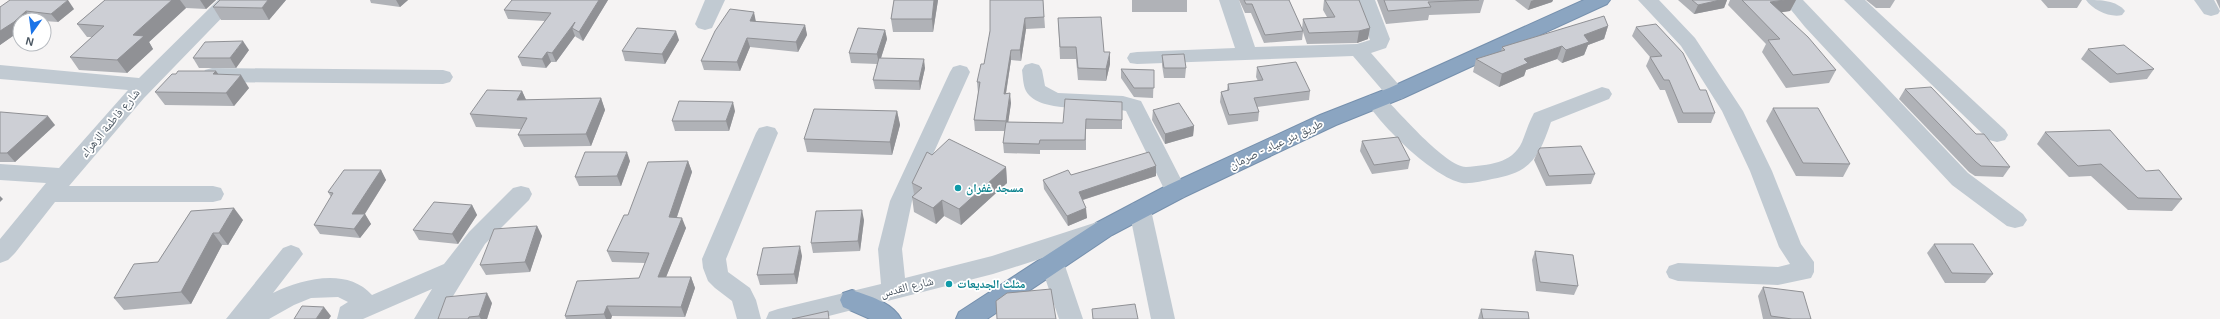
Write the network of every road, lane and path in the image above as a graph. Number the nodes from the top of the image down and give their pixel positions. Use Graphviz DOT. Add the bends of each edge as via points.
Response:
graph roads {
  1 [pos="229,0"];
  2 [pos="715,0"];
  3 [pos="1230,0"];
  4 [pos="1365,0"];
  5 [pos="1600,0"];
  6 [pos="1648,0"];
  7 [pos="1793,0"];
  8 [pos="1854,0"];
  9 [pos="2096,0"];
  10 [pos="2115,11"];
  11 [pos="705,24"];
  12 [pos="1358,50"];
  13 [pos="1247,54"];
  14 [pos="1137,58"];
  15 [pos="1032,70"];
  16 [pos="0,72"];
  17 [pos="960,72"];
  18 [pos="443,77"];
  19 [pos="148,80"];
  20 [pos="1396,93"];
  21 [pos="1602,94"];
  22 [pos="1376,101"];
  23 [pos="767,133"];
  24 [pos="1997,135"];
  25 [pos="0,172"];
  26 [pos="65,176"];
  27 [pos="1176,191"];
  28 [pos="50,194"];
  29 [pos="213,194"];
  30 [pos="521,194"];
  31 [pos="1140,210"];
  32 [pos="2015,220"];
  33 [pos="1104,229"];
  34 [pos="477,238"];
  35 [pos="0,254"];
  36 [pos="291,254"];
  37 [pos="1052,263"];
  38 [pos="1678,272"];
  39 [pos="894,291"];
  40 [pos="852,300"];
  41 [pos="349,316"];
  42 [pos="238,319"];
  43 [pos="249,319"];
  44 [pos="426,319"];
  45 [pos="748,319"];
  46 [pos="778,319"];
  47 [pos="889,319"];
  48 [pos="968,319"];
  49 [pos="1071,319"];
  50 [pos="1163,319"];
  1 -- 19 [label="street, شارع فاطمة الزهراء" via="181,44"];
  2 -- 11 [label="street"];
  3 -- 13 [label="street"];
  4 -- 12 [label="street" via="1380,40 1379,44"];
  5 -- 20 [label="highway, طريق بئر عياد - صرمان"];
  6 -- 38 [label="street" via="1688,42 1732,111 1761,171 1791,247 1802,262 1802,272 1778,276"];
  7 -- 32 [label="street" via="1960,179"];
  8 -- 24 [label="street"];
  9 -- 10 [label="street"];
  12 -- 13 [label="street"];
  12 -- 20 [label="street"];
  13 -- 14 [label="street"];
  15 -- 27 [label="street" via="1035,89 1054,100 1123,103 1134,106"];
  16 -- 19 [label="street"];
  17 -- 39 [label="street" via="901,200 890,248"];
  18 -- 19 [label="street" via="185,75"];
  19 -- 26 [label="street, شارع فاطمة الزهراء"];
  20 -- 22 [label="highway, طريق بئر عياد - صرمان"];
  21 -- 22 [label="street" via="1542,118 1527,156 1507,170 1463,175 1450,171 1436,161"];
  22 -- 27 [label="highway, طريق بئر عياد - صرمان" via="1328,120"];
  23 -- 45 [label="street" via="714,259 714,269 722,282 741,295"];
  25 -- 26 [label="street"];
  26 -- 28 [label="street, شارع فاطمة الزهراء"];
  27 -- 31 [label="highway, طريق بئر عياد - صرمان"];
  28 -- 29 [label="street"];
  28 -- 35 [label="street, شارع فاطمة الزهراء" via="17,237"];
  30 -- 34 [label="street"];
  31 -- 33 [label="highway, طريق بئر عياد - صرمان"];
  31 -- 50 [label="street"];
  33 -- 37 [label="highway, طريق بئر عياد - صرمان"];
  33 -- 39 [label="street, شارع القدس" via="993,265"];
  34 -- 41 [label="street" via="452,271 440,274"];
  34 -- 44 [label="street"];
  36 -- 42 [label="street"];
  37 -- 48 [label="highway, طريق بئر عياد - صرمان"];
  37 -- 49 [label="street"];
  39 -- 40 [label="street, شارع القدس"];
  40 -- 46 [label="street, شارع القدس"];
  40 -- 47 [label="highway" via="873,308"];
  41 -- 43 [label="street" via="365,304 353,292 329,287 297,292"];
}
